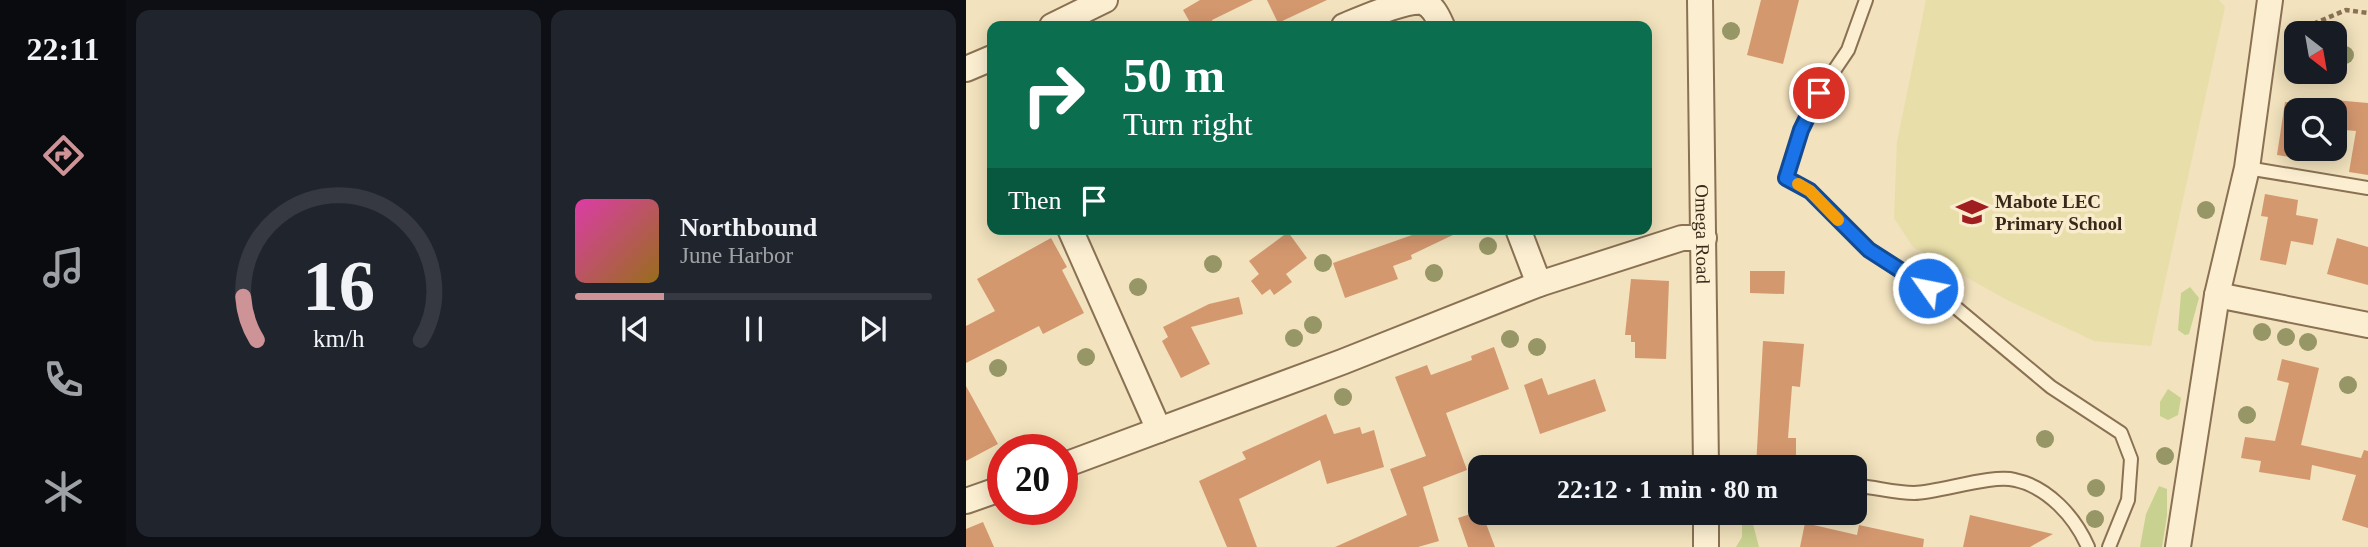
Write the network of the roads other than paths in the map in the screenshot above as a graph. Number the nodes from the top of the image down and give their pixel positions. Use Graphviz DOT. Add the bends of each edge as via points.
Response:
graph roads {
  1 [pos="1700,0"];
  2 [pos="1866,0"];
  3 [pos="2270,0"];
  4 [pos="1092,2"];
  5 [pos="1060,21"];
  6 [pos="1356,21"];
  7 [pos="1440,21"];
  8 [pos="987,61"];
  9 [pos="966,69"];
  10 [pos="2247,168"];
  11 [pos="2368,188"];
  12 [pos="1073,235"];
  13 [pos="1520,235"];
  14 [pos="1704,238"];
  15 [pos="1539,284"];
  16 [pos="2217,295"];
  17 [pos="2368,325"];
  18 [pos="1159,429"];
  19 [pos="1706,455"];
  20 [pos="1078,460"];
  21 [pos="1867,487"];
  22 [pos="987,494"];
  23 [pos="966,501"];
  24 [pos="1706,525"];
  25 [pos="1706,547"];
  26 [pos="2088,547"];
  27 [pos="2109,547"];
  28 [pos="2178,547"];
  1 -- 14 [label="street, Omega Road"];
  2 -- 27 [label="lane" via="1849,50 1819,93 1801,130 1786,178 1810,191 1869,250 1948,301 2051,387 2121,433 2131,459 2128,500"];
  3 -- 10 [label="street"];
  4 -- 5 [label="street"];
  6 -- 7 [label="street" via="1404,2 1422,2"];
  8 -- 9 [label="street"];
  10 -- 11 [label="lane"];
  10 -- 16 [label="street"];
  12 -- 18 [label="street"];
  13 -- 15 [label="street"];
  14 -- 15 [label="street" via="1682,238"];
  14 -- 19 [label="street, Omega Road"];
  15 -- 18 [label="street"];
  16 -- 17 [label="street"];
  16 -- 28 [label="street"];
  18 -- 20 [label="street"];
  21 -- 26 [label="lane" via="1912,493 2014,479 2060,505"];
  22 -- 23 [label="street"];
  24 -- 25 [label="street"];
}
